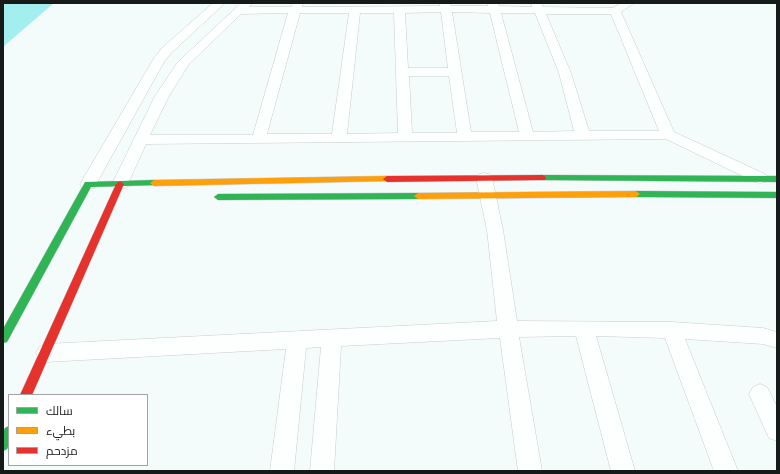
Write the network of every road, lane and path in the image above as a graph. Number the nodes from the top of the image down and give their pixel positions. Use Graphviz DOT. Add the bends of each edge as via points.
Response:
graph roads {
  1 [pos="220,3"];
  2 [pos="629,3"];
  3 [pos="296,6"];
  4 [pos="446,6"];
  5 [pos="243,7"];
  6 [pos="494,7"];
  7 [pos="537,7"];
  8 [pos="592,7"];
  9 [pos="355,9"];
  10 [pos="399,9"];
  11 [pos="615,11"];
  12 [pos="403,72"];
  13 [pos="455,72"];
  14 [pos="162,96"];
  15 [pos="139,97"];
  16 [pos="668,135"];
  17 [pos="465,137"];
  18 [pos="527,137"];
  19 [pos="583,137"];
  20 [pos="339,138"];
  21 [pos="405,138"];
  22 [pos="259,139"];
  23 [pos="141,140"];
  24 [pos="484,178"];
  25 [pos="760,178"];
  26 [pos="777,178"];
  27 [pos="88,184"];
  28 [pos="120,184"];
  29 [pos="488,195"];
  30 [pos="777,195"];
  31 [pos="80,197"];
  32 [pos="118,198"];
  33 [pos="207,198"];
  34 [pos="584,328"];
  35 [pos="508,329"];
  36 [pos="672,330"];
  37 [pos="772,336"];
  38 [pos="3,339"];
  39 [pos="332,339"];
  40 [pos="297,341"];
  41 [pos="46,353"];
  42 [pos="26,394"];
  43 [pos="760,394"];
  44 [pos="777,432"];
  45 [pos="8,434"];
  46 [pos="3,445"];
  47 [pos="282,471"];
  48 [pos="322,471"];
  49 [pos="530,471"];
  50 [pos="623,471"];
  51 [pos="726,471"];
  1 -- 15 [label="street" via="167,50 158,61"];
  2 -- 11 [label="street"];
  3 -- 5 [label="street"];
  3 -- 9 [label="street"];
  3 -- 22 [label="street"];
  4 -- 6 [label="street"];
  4 -- 10 [label="street"];
  4 -- 13 [label="street"];
  5 -- 14 [label="street" via="189,56"];
  6 -- 7 [label="street"];
  6 -- 18 [label="street"];
  7 -- 8 [label="street"];
  7 -- 19 [label="street" via="565,73"];
  8 -- 11 [label="street"];
  9 -- 10 [label="street"];
  9 -- 20 [label="street"];
  10 -- 12 [label="street"];
  11 -- 16 [label="street"];
  12 -- 13 [label="street"];
  12 -- 21 [label="street"];
  13 -- 17 [label="street"];
  14 -- 15 [label="street"];
  14 -- 23 [label="street"];
  15 -- 27 [label="street"];
  16 -- 19 [label="street"];
  16 -- 25 [label="street"];
  17 -- 18 [label="street"];
  17 -- 21 [label="street"];
  18 -- 19 [label="street"];
  20 -- 21 [label="street"];
  20 -- 22 [label="street"];
  22 -- 23 [label="street"];
  23 -- 28 [label="street"];
  24 -- 25 [label="street"];
  24 -- 28 [label="street"];
  24 -- 29 [label="street"];
  25 -- 26 [label="street"];
  27 -- 28 [label="street"];
  27 -- 31 [label="street"];
  28 -- 32 [label="street"];
  29 -- 30 [label="street"];
  29 -- 33 [label="street"];
  29 -- 35 [label="street"];
  31 -- 32 [label="street"];
  31 -- 38 [label="street"];
  32 -- 41 [label="street"];
  34 -- 35 [label="street"];
  34 -- 36 [label="street"];
  34 -- 50 [label="street"];
  35 -- 39 [label="street"];
  35 -- 49 [label="street"];
  36 -- 37 [label="street"];
  36 -- 51 [label="street"];
  39 -- 40 [label="street"];
  39 -- 48 [label="street"];
  40 -- 41 [label="street"];
  40 -- 47 [label="street"];
  41 -- 42 [label="street"];
  43 -- 44 [label="street"];
  45 -- 46 [label="street"];
}
